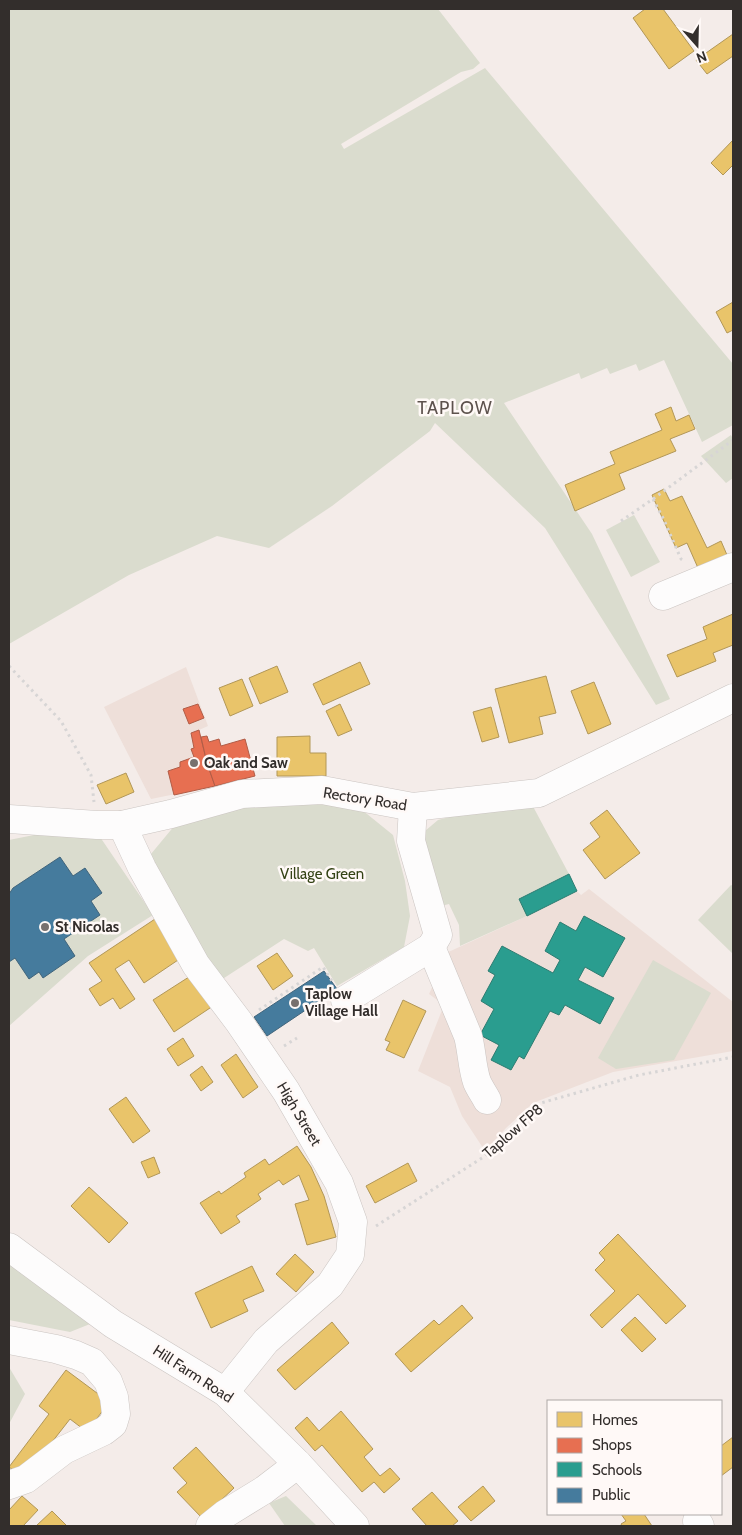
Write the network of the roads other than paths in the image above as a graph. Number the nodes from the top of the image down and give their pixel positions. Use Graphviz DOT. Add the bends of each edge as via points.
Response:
graph roads {
  1 [pos="722,571"];
  2 [pos="663,596"];
  3 [pos="733,698"];
  4 [pos="413,807"];
  5 [pos="9,819"];
  6 [pos="109,825"];
  7 [pos="431,947"];
  8 [pos="345,1000"];
  9 [pos="487,1100"];
  10 [pos="9,1247"];
  11 [pos="9,1340"];
  12 [pos="225,1392"];
  13 [pos="298,1464"];
  14 [pos="9,1485"];
  15 [pos="210,1526"];
  16 [pos="355,1526"];
  1 -- 2 [label="street"];
  3 -- 4 [label="street, Rectory Road" via="539,793"];
  4 -- 6 [label="street, Rectory Road" via="322,790 242,794 171,814"];
  4 -- 7 [label="street" via="411,841 438,935"];
  5 -- 6 [label="street, Rectory Road"];
  6 -- 12 [label="street, High Street" via="142,868 196,965 286,1091 339,1183 353,1222 350,1255 330,1285 266,1341"];
  7 -- 8 [label="street"];
  7 -- 9 [label="street" via="468,1036 474,1072"];
  10 -- 12 [label="street, Hill Farm Road" via="113,1324"];
  11 -- 14 [label="street" via="56,1349 92,1362 108,1381 116,1414 113,1424 104,1431 64,1450 26,1479"];
  12 -- 13 [label="street, Hill Farm Road"];
  13 -- 15 [label="street"];
  13 -- 16 [label="street, Hill Farm Road"];
}
